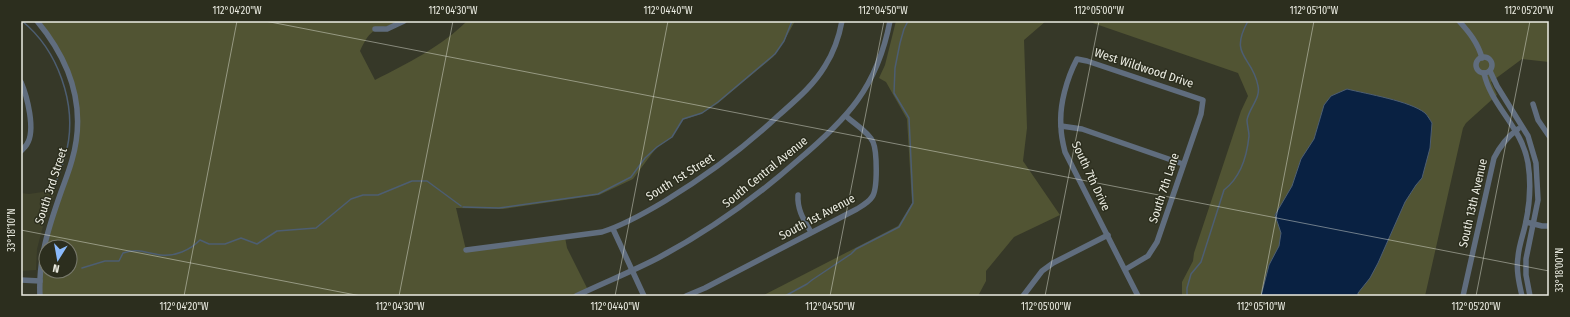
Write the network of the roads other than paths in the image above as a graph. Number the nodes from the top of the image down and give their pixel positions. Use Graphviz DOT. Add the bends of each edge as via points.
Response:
graph roads {
  1 [pos="37,21"];
  2 [pos="404,21"];
  3 [pos="842,21"];
  4 [pos="890,21"];
  5 [pos="1459,21"];
  6 [pos="375,29"];
  7 [pos="1077,58"];
  8 [pos="1482,58"];
  9 [pos="1487,72"];
  10 [pos="21,82"];
  11 [pos="1203,100"];
  12 [pos="1533,104"];
  13 [pos="846,116"];
  14 [pos="1522,125"];
  15 [pos="1061,126"];
  16 [pos="1516,130"];
  17 [pos="1549,136"];
  18 [pos="21,151"];
  19 [pos="1183,164"];
  20 [pos="798,196"];
  21 [pos="1526,222"];
  22 [pos="1534,224"];
  23 [pos="1549,226"];
  24 [pos="613,229"];
  25 [pos="811,232"];
  26 [pos="1108,235"];
  27 [pos="466,250"];
  28 [pos="1126,269"];
  29 [pos="632,271"];
  30 [pos="21,280"];
  31 [pos="40,281"];
  32 [pos="40,296"];
  33 [pos="576,296"];
  34 [pos="644,296"];
  35 [pos="686,296"];
  36 [pos="1023,296"];
  37 [pos="1138,296"];
  38 [pos="1463,296"];
  39 [pos="1522,296"];
  40 [pos="1530,296"];
  1 -- 31 [label="street, South 3rd Street" via="57,48 68,72 76,99 78,122 72,162 47,233"];
  2 -- 6 [label="street" via="387,29"];
  3 -- 24 [label="street, South 1st Street" via="833,52 806,91 727,160 694,183"];
  4 -- 13 [label="street, South Central Avenue" via="877,68"];
  5 -- 8 [label="street" via="1471,34"];
  7 -- 11 [label="street, West Wildwood Drive"];
  7 -- 15 [label="street, South 7th Drive" via="1068,80"];
  8 -- 9 [label="street" via="1491,61 1492,67"];
  8 -- 9 [label="street" via="1476,65 1479,70"];
  9 -- 14 [label="street"];
  9 -- 16 [label="street" via="1489,88"];
  10 -- 18 [label="street" via="27,98 31,123 28,143"];
  11 -- 19 [label="street, South 7th Lane" via="1201,114"];
  12 -- 17 [label="street" via="1538,120"];
  13 -- 25 [label="street, South 1st Avenue" via="874,143 875,190 872,198 857,209"];
  13 -- 29 [label="street, South Central Avenue" via="752,199 703,232"];
  14 -- 16 [label="street, South 13th Avenue"];
  14 -- 22 [label="street" via="1536,162 1538,200"];
  15 -- 19 [label="street" via="1082,129"];
  15 -- 26 [label="street, South 7th Drive" via="1065,152"];
  16 -- 21 [label="street" via="1525,149 1528,164 1530,192"];
  16 -- 38 [label="street, South 13th Avenue" via="1508,136 1494,158"];
  19 -- 28 [label="street, South 7th Lane" via="1158,242 1148,256"];
  20 -- 25 [label="street" via="799,211"];
  21 -- 22 [label="street"];
  21 -- 39 [label="street" via="1518,258"];
  22 -- 23 [label="street"];
  22 -- 40 [label="street" via="1526,259"];
  24 -- 27 [label="street, South 1st Street"];
  24 -- 29 [label="street"];
  25 -- 35 [label="street, South 1st Avenue"];
  26 -- 28 [label="street, South 7th Drive"];
  26 -- 36 [label="street" via="1042,270"];
  28 -- 37 [label="street, South 7th Drive"];
  29 -- 33 [label="street, South Central Avenue"];
  29 -- 34 [label="street"];
  30 -- 31 [label="street"];
  31 -- 32 [label="street, South 3rd Street"];
}
